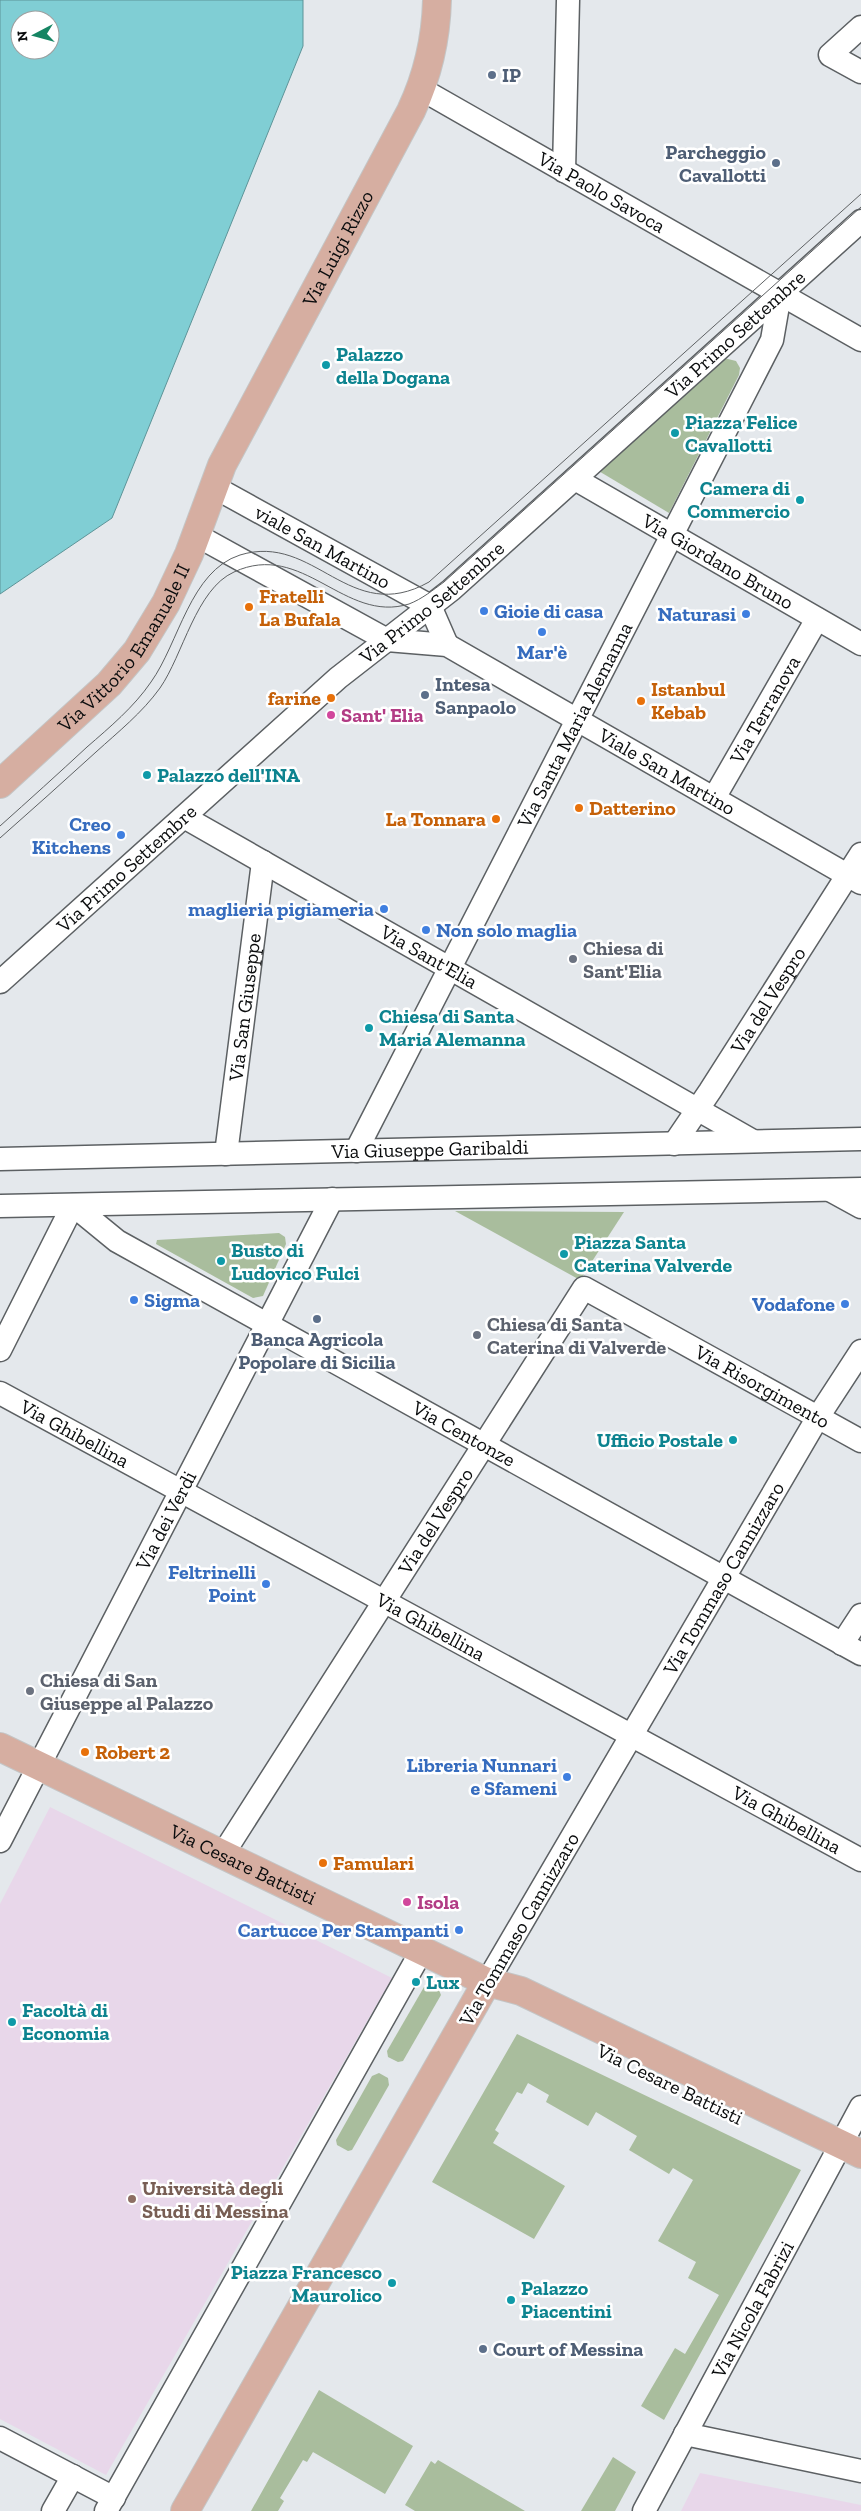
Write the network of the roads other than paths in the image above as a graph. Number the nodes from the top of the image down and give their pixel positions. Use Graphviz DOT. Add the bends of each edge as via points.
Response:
graph roads {
  1 [pos="437,0"];
  2 [pos="568,0"];
  3 [pos="861,27"];
  4 [pos="861,72"];
  5 [pos="421,89"];
  6 [pos="564,171"];
  7 [pos="861,221"];
  8 [pos="780,294"];
  9 [pos="861,340"];
  10 [pos="575,479"];
  11 [pos="214,487"];
  12 [pos="196,536"];
  13 [pos="672,536"];
  14 [pos="430,606"];
  15 [pos="817,619"];
  16 [pos="387,640"];
  17 [pos="861,644"];
  18 [pos="447,645"];
  19 [pos="578,720"];
  20 [pos="0,784"];
  21 [pos="714,798"];
  22 [pos="184,817"];
  23 [pos="861,854"];
  24 [pos="264,862"];
  25 [pos="854,879"];
  26 [pos="450,969"];
  27 [pos="0,982"];
  28 [pos="697,1111"];
  29 [pos="861,1139"];
  30 [pos="754,1142"];
  31 [pos="674,1144"];
  32 [pos="356,1151"];
  33 [pos="226,1154"];
  34 [pos="0,1159"];
  35 [pos="829,1189"];
  36 [pos="861,1189"];
  37 [pos="332,1200"];
  38 [pos="73,1205"];
  39 [pos="0,1206"];
  40 [pos="861,1207"];
  41 [pos="584,1288"];
  42 [pos="266,1324"];
  43 [pos="0,1350"];
  44 [pos="861,1352"];
  45 [pos="0,1393"];
  46 [pos="818,1418"];
  47 [pos="861,1441"];
  48 [pos="484,1445"];
  49 [pos="180,1491"];
  50 [pos="724,1578"];
  51 [pos="384,1602"];
  52 [pos="861,1615"];
  53 [pos="851,1649"];
  54 [pos="631,1735"];
  55 [pos="0,1747"];
  56 [pos="39,1766"];
  57 [pos="0,1841"];
  58 [pos="222,1854"];
  59 [pos="861,1860"];
  60 [pos="422,1950"];
  61 [pos="487,1982"];
  62 [pos="861,2107"];
  63 [pos="845,2153"];
  64 [pos="861,2174"];
  65 [pos="685,2434"];
  66 [pos="0,2438"];
  67 [pos="861,2471"];
  68 [pos="73,2476"];
  69 [pos="110,2504"];
  70 [pos="53,2511"];
  71 [pos="185,2511"];
  72 [pos="644,2511"];
  1 -- 5 [label="main road, Via Luigi Rizzo" via="433,48"];
  2 -- 6 [label="street"];
  3 -- 4 [label="street" via="830,55"];
  5 -- 6 [label="street, Via Paolo Savoca"];
  5 -- 11 [label="main road, Via Luigi Rizzo" via="222,465"];
  6 -- 8 [label="street, Via Paolo Savoca"];
  7 -- 8 [label="street, Via Primo Settembre"];
  8 -- 9 [label="street, Via Paolo Savoca"];
  8 -- 10 [label="street, Via Primo Settembre"];
  8 -- 13 [label="street, Via Santa Maria Alemanna" via="772,340"];
  10 -- 13 [label="street, Via Giordano Bruno"];
  10 -- 14 [label="street, Via Primo Settembre"];
  11 -- 12 [label="main road, Via Vittorio Emanuele II"];
  11 -- 14 [label="street, viale San Martino"];
  12 -- 16 [label="street"];
  12 -- 20 [label="main road, Via Vittorio Emanuele II" via="153,628 124,668"];
  13 -- 15 [label="street, Via Giordano Bruno"];
  13 -- 19 [label="street, Via Santa Maria Alemanna"];
  14 -- 16 [label="street, Via Primo Settembre"];
  14 -- 18 [label="street"];
  15 -- 17 [label="street, Via Giordano Bruno"];
  15 -- 21 [label="street, Via Terranova"];
  16 -- 18 [label="street"];
  16 -- 22 [label="street, Via Primo Settembre" via="338,678"];
  18 -- 19 [label="street, Viale San Martino"];
  19 -- 21 [label="street, Viale San Martino"];
  19 -- 26 [label="street, Via Santa Maria Alemanna"];
  21 -- 25 [label="street, Viale San Martino"];
  22 -- 24 [label="street, Via Sant'Elia"];
  22 -- 27 [label="street, Via Primo Settembre"];
  23 -- 25 [label="street, Via del Vespro"];
  24 -- 26 [label="street, Via Sant'Elia"];
  24 -- 33 [label="street, Via San Giuseppe"];
  25 -- 28 [label="street, Via del Vespro"];
  26 -- 28 [label="street, Via Sant'Elia"];
  26 -- 32 [label="street, Via Santa Maria Alemanna"];
  28 -- 30 [label="street, Via Sant'Elia"];
  28 -- 31 [label="street, Via del Vespro"];
  29 -- 30 [label="street, Via Giuseppe Garibaldi"];
  30 -- 31 [label="street, Via Giuseppe Garibaldi"];
  31 -- 32 [label="street, Via Giuseppe Garibaldi"];
  32 -- 33 [label="street, Via Giuseppe Garibaldi"];
  33 -- 34 [label="street, Via Giuseppe Garibaldi"];
  35 -- 36 [label="street"];
  35 -- 37 [label="street"];
  35 -- 40 [label="street"];
  37 -- 38 [label="street"];
  37 -- 42 [label="street, Via dei Verdi"];
  38 -- 39 [label="street"];
  38 -- 42 [label="street, Via Centonze" via="117,1241"];
  38 -- 43 [label="street"];
  41 -- 46 [label="street, Via Risorgimento"];
  41 -- 48 [label="street, Via del Vespro"];
  42 -- 48 [label="street, Via Centonze"];
  42 -- 49 [label="street, Via dei Verdi"];
  44 -- 46 [label="street, Via Tommaso Cannizzaro"];
  45 -- 49 [label="street, Via Ghibellina"];
  46 -- 47 [label="street, Via Risorgimento"];
  46 -- 50 [label="street, Via Tommaso Cannizzaro"];
  48 -- 50 [label="street, Via Centonze"];
  48 -- 51 [label="street, Via del Vespro"];
  49 -- 51 [label="street, Via Ghibellina"];
  49 -- 56 [label="street, Via dei Verdi"];
  50 -- 53 [label="street, Via Centonze"];
  50 -- 54 [label="street, Via Tommaso Cannizzaro"];
  51 -- 54 [label="street, Via Ghibellina"];
  51 -- 58 [label="street, Via del Vespro"];
  52 -- 53 [label="street"];
  54 -- 59 [label="street, Via Ghibellina"];
  54 -- 61 [label="street, Via Tommaso Cannizzaro"];
  55 -- 56 [label="main road, Via Cesare Battisti"];
  56 -- 57 [label="street, Via dei Verdi"];
  56 -- 58 [label="main road, Via Cesare Battisti"];
  58 -- 60 [label="main road, Via Cesare Battisti"];
  60 -- 61 [label="main road, Via Cesare Battisti"];
  60 -- 69 [label="street"];
  61 -- 63 [label="main road, Via Cesare Battisti" via="513,2008"];
  61 -- 71 [label="main road, Via Tommaso Cannizzaro"];
  62 -- 63 [label="street, Via Nicola Fabrizi"];
  63 -- 64 [label="main road, Via Cesare Battisti"];
  63 -- 65 [label="street, Via Nicola Fabrizi"];
  65 -- 67 [label="street"];
  65 -- 72 [label="street, Via Nicola Fabrizi"];
  66 -- 68 [label="street"];
  68 -- 69 [label="street"];
  68 -- 70 [label="street"];
}
